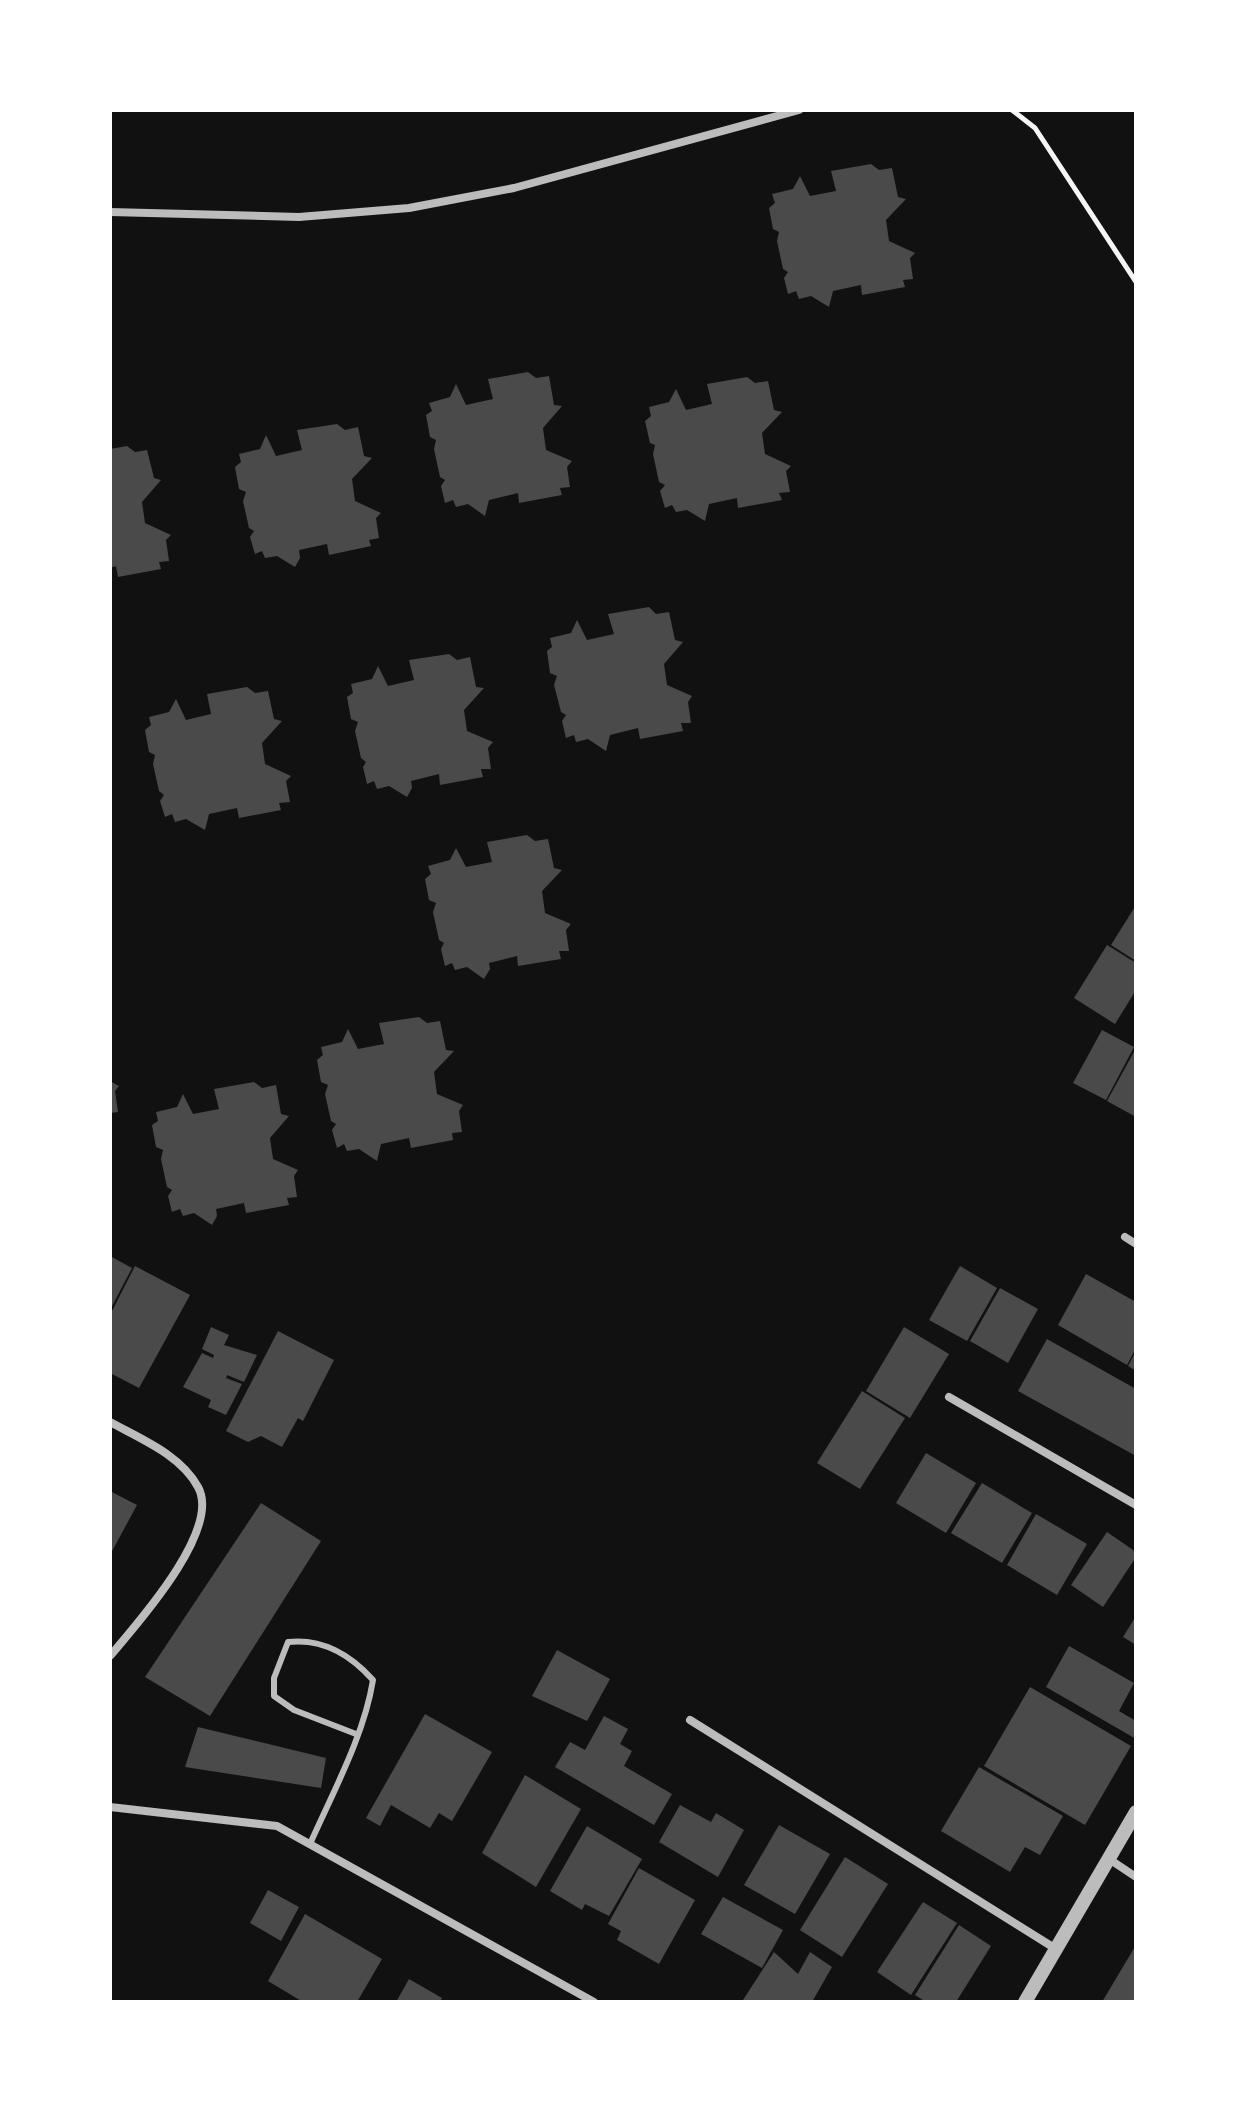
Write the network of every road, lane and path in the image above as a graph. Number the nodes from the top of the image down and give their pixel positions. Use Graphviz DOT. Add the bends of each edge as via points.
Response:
graph roads {
  1 [pos="799,110"];
  2 [pos="1012,110"];
  3 [pos="110,212"];
  4 [pos="1136,282"];
  5 [pos="1125,1237"];
  6 [pos="1136,1244"];
  7 [pos="949,1397"];
  8 [pos="110,1422"];
  9 [pos="1136,1505"];
  10 [pos="110,1656"];
  11 [pos="690,1720"];
  12 [pos="356,1734"];
  13 [pos="110,1807"];
  14 [pos="1136,1812"];
  15 [pos="310,1844"];
  16 [pos="1109,1859"];
  17 [pos="1136,1877"];
  18 [pos="1057,1950"];
  19 [pos="594,2002"];
  20 [pos="1025,2002"];
  1 -- 3 [label="street" via="514,188 409,208 299,217"];
  2 -- 4 [label="path" via="1035,128"];
  5 -- 6 [label="street"];
  7 -- 9 [label="street"];
  8 -- 10 [label="street" via="187,1471 200,1490 202,1509 192,1543 166,1589"];
  11 -- 18 [label="street"];
  12 -- 12 [label="lane" via="373,1680 333,1648 288,1642 274,1678 274,1696 294,1710"];
  12 -- 15 [label="lane"];
  13 -- 15 [label="street" via="277,1826"];
  14 -- 16 [label="street"];
  15 -- 19 [label="street"];
  16 -- 17 [label="street"];
  16 -- 18 [label="street"];
  18 -- 20 [label="street"];
}
